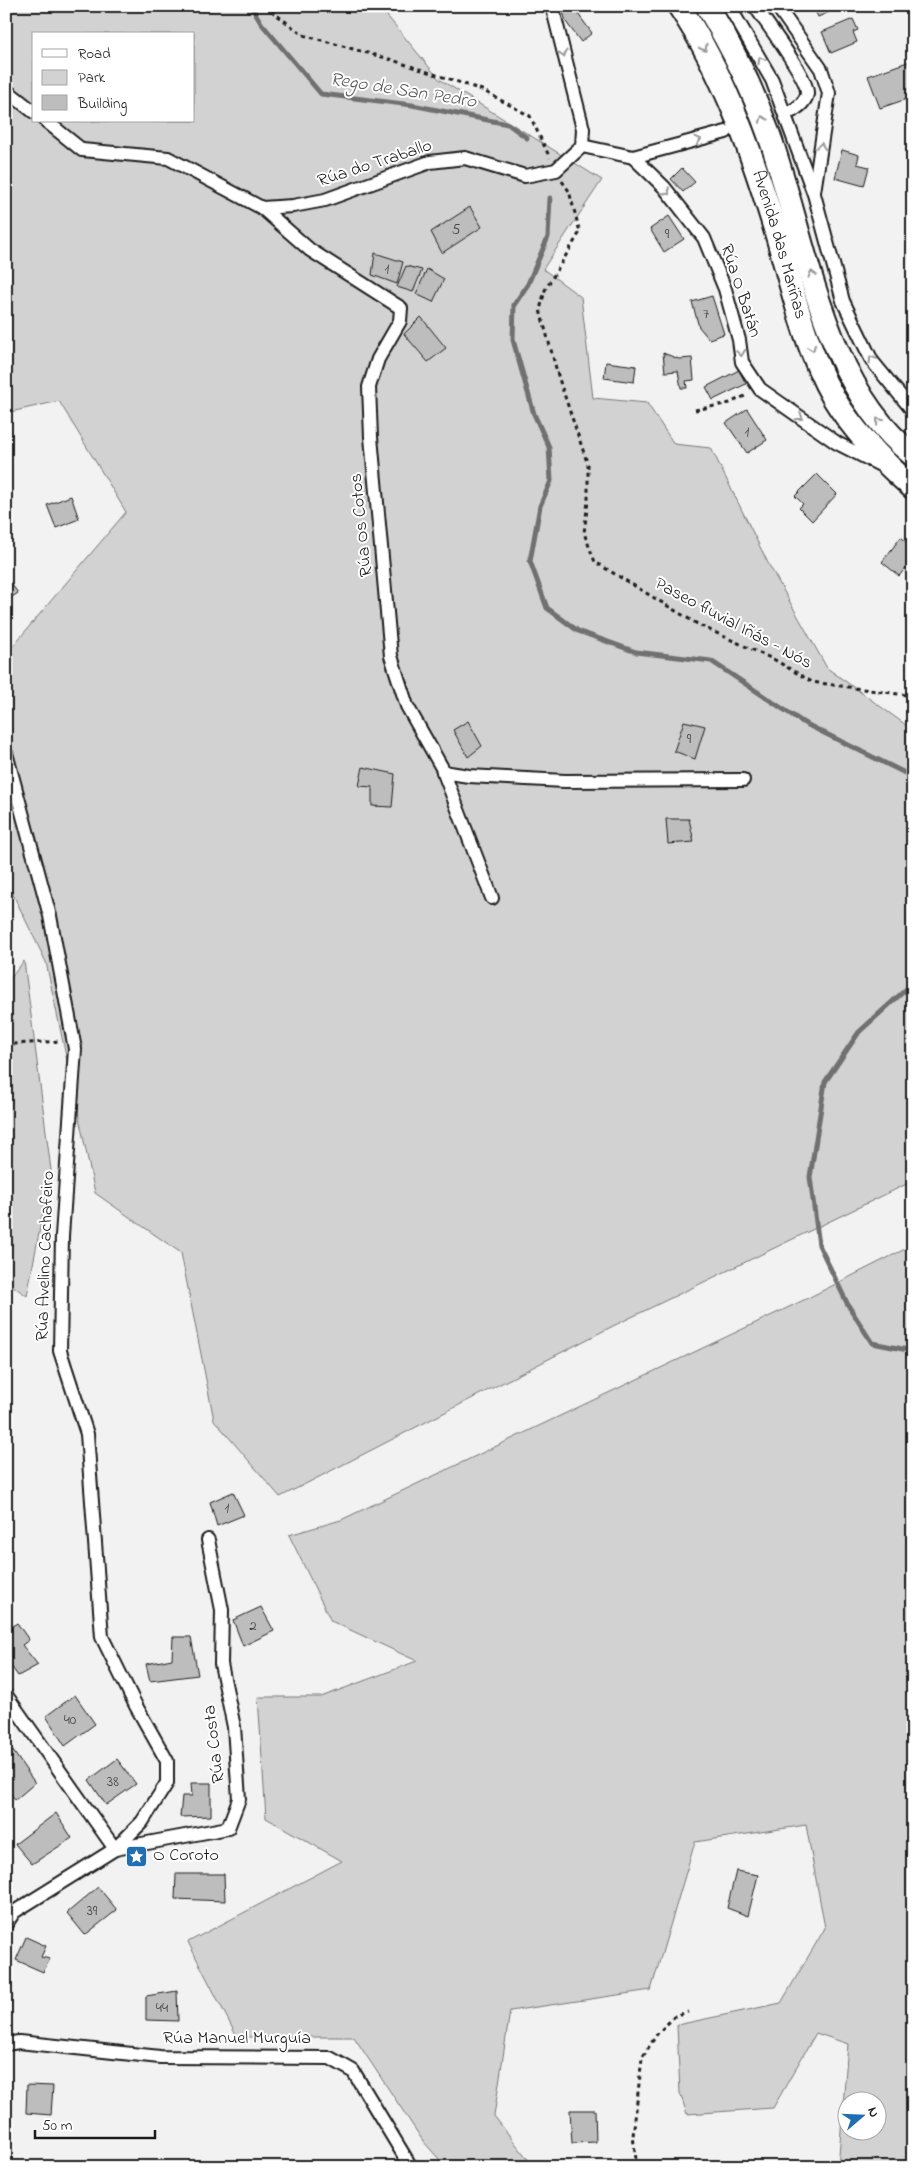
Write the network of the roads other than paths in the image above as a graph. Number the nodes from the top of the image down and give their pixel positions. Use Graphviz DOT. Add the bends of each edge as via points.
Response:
graph roads {
  1 [pos="552,6"];
  2 [pos="678,6"];
  3 [pos="706,6"];
  4 [pos="729,6"];
  5 [pos="755,6"];
  6 [pos="777,6"];
  7 [pos="6,90"];
  8 [pos="32,110"];
  9 [pos="792,111"];
  10 [pos="47,122"];
  11 [pos="726,132"];
  12 [pos="582,146"];
  13 [pos="633,157"];
  14 [pos="814,194"];
  15 [pos="262,208"];
  16 [pos="760,389"];
  17 [pos="913,411"];
  18 [pos="913,455"];
  19 [pos="895,472"];
  20 [pos="913,488"];
  21 [pos="6,753"];
  22 [pos="444,772"];
  23 [pos="743,780"];
  24 [pos="492,898"];
  25 [pos="208,1540"];
  26 [pos="6,1695"];
  27 [pos="115,1849"];
  28 [pos="6,1924"];
  29 [pos="6,2044"];
  30 [pos="411,2167"];
  1 -- 12 [label="street, one-way" via="583,129"];
  2 -- 19 [label="highway, Avenida das Mariñas, one-way" via="725,89 764,193 799,311 832,395 874,453"];
  18 -- 3 [label="highway, Avenida das Mariñas, one-way" via="894,441 867,406 843,364 822,310 770,136 723,33"];
  14 -- 4 [label="street, one-way" via="772,80"];
  5 -- 9 [label="street" via="804,78 807,94 801,106"];
  14 -- 6 [label="street, one-way" via="828,93 821,69"];
  7 -- 8 [label="street"];
  10 -- 15 [label="street" via="82,150 168,158"];
  13 -- 11 [label="street, one-way"];
  12 -- 13 [label="street"];
  12 -- 15 [label="street, Rúa do Traballo" via="556,170 525,176 465,158 430,162 325,200"];
  13 -- 16 [label="street, Rúa O Batán, one-way" via="664,187 704,238 724,289 742,362"];
  17 -- 14 [label="street, one-way" via="872,360 843,301"];
  15 -- 22 [label="street, Rúa Os Cotos" via="310,250 401,308 400,321 378,359 369,387 391,656 407,706"];
  16 -- 19 [label="street, Avenida das Mariñas, one-way" via="849,450"];
  19 -- 20 [label="highway, Avenida das Mariñas"];
  21 -- 27 [label="street, Rúa Avelino Cachafeiro" via="50,916 75,1049 62,1236 60,1351 87,1434 102,1637 167,1761 167,1783 142,1822"];
  22 -- 23 [label="street" via="566,781"];
  22 -- 24 [label="street, Rúa Os Cotos"];
  25 -- 27 [label="street, Rúa Costa" via="222,1610 221,1664 234,1727 239,1799 228,1828"];
  26 -- 27 [label="street"];
  27 -- 28 [label="street, Rúa Avelino Cachafeiro" via="14,1912"];
  29 -- 30 [label="street, Rúa Manuel Murguía" via="19,2042 160,2057 330,2058 353,2071"];
}
